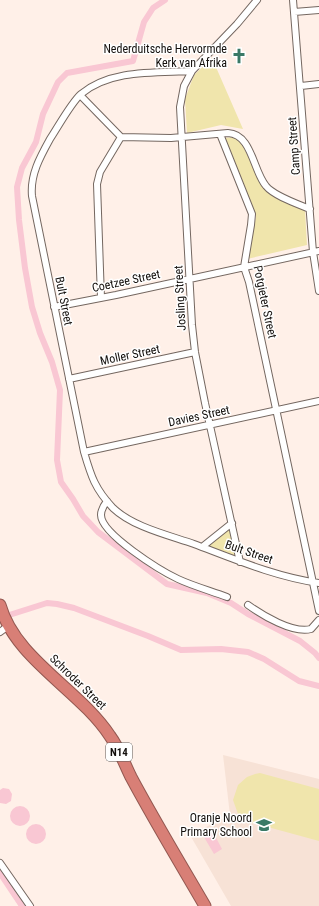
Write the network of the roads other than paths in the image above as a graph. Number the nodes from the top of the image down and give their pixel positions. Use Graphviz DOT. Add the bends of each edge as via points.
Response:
graph roads {
  1 [pos="257,0"];
  2 [pos="293,0"];
  3 [pos="319,10"];
  4 [pos="294,12"];
  5 [pos="192,71"];
  6 [pos="319,84"];
  7 [pos="301,86"];
  8 [pos="80,95"];
  9 [pos="220,134"];
  10 [pos="121,137"];
  11 [pos="181,137"];
  12 [pos="310,209"];
  13 [pos="316,251"];
  14 [pos="244,267"];
  15 [pos="190,279"];
  16 [pos="319,291"];
  17 [pos="101,298"];
  18 [pos="54,306"];
  19 [pos="195,352"];
  20 [pos="69,379"];
  21 [pos="319,401"];
  22 [pos="277,410"];
  23 [pos="210,425"];
  24 [pos="84,452"];
  25 [pos="107,501"];
  26 [pos="232,523"];
  27 [pos="202,547"];
  28 [pos="240,562"];
  29 [pos="316,583"];
  30 [pos="227,597"];
  31 [pos="248,605"];
  32 [pos="319,611"];
  33 [pos="3,619"];
  34 [pos="318,622"];
  35 [pos="0,863"];
  36 [pos="30,906"];
  37 [pos="205,906"];
  1 -- 5 [label="street"];
  2 -- 4 [label="street, Camp Street"];
  3 -- 4 [label="street"];
  4 -- 7 [label="street, Camp Street"];
  5 -- 8 [label="street, Bult Street" via="119,76 99,83"];
  5 -- 11 [label="street, Josling Street" via="181,96"];
  6 -- 7 [label="street"];
  7 -- 12 [label="street, Camp Street"];
  8 -- 10 [label="street"];
  8 -- 18 [label="street, Bult Street" via="42,154 31,189"];
  9 -- 11 [label="street"];
  9 -- 12 [label="street" via="236,134 243,140 267,188"];
  9 -- 14 [label="street, Potgieter Street" via="252,214"];
  10 -- 11 [label="street"];
  10 -- 17 [label="street" via="97,180"];
  11 -- 15 [label="street, Josling Street"];
  12 -- 13 [label="street, Camp Street"];
  13 -- 14 [label="street, Coetzee Street"];
  13 -- 16 [label="street, Camp Street"];
  14 -- 15 [label="street, Coetzee Street"];
  14 -- 22 [label="street, Potgieter Street"];
  15 -- 17 [label="street, Coetzee Street"];
  15 -- 19 [label="street, Josling Street"];
  17 -- 18 [label="street, Coetzee Street"];
  18 -- 20 [label="street, Bult Street"];
  19 -- 20 [label="street, Moller Street"];
  19 -- 23 [label="street, Josling Street"];
  20 -- 24 [label="street, Bult Street"];
  21 -- 22 [label="street, Davies Street"];
  22 -- 23 [label="street, Davies Street"];
  22 -- 29 [label="street, Potgieter Street"];
  23 -- 24 [label="street, Davies Street"];
  23 -- 26 [label="street, Josling Street"];
  24 -- 25 [label="street, Bult Street" via="94,483"];
  25 -- 27 [label="street, Bult Street" via="136,523"];
  25 -- 30 [label="street" via="101,512 102,520 126,547 178,579"];
  26 -- 27 [label="street"];
  26 -- 28 [label="street, Josling Street"];
  27 -- 28 [label="street, Bult Street"];
  28 -- 29 [label="street, Bult Street"];
  29 -- 32 [label="street, Potgieter Street"];
  31 -- 34 [label="street" via="262,615 293,628 308,630"];
  33 -- 37 [label="highway, Schroder Street / N14" via="20,642 87,707 111,737"];
  35 -- 36 [label="street"];
}
